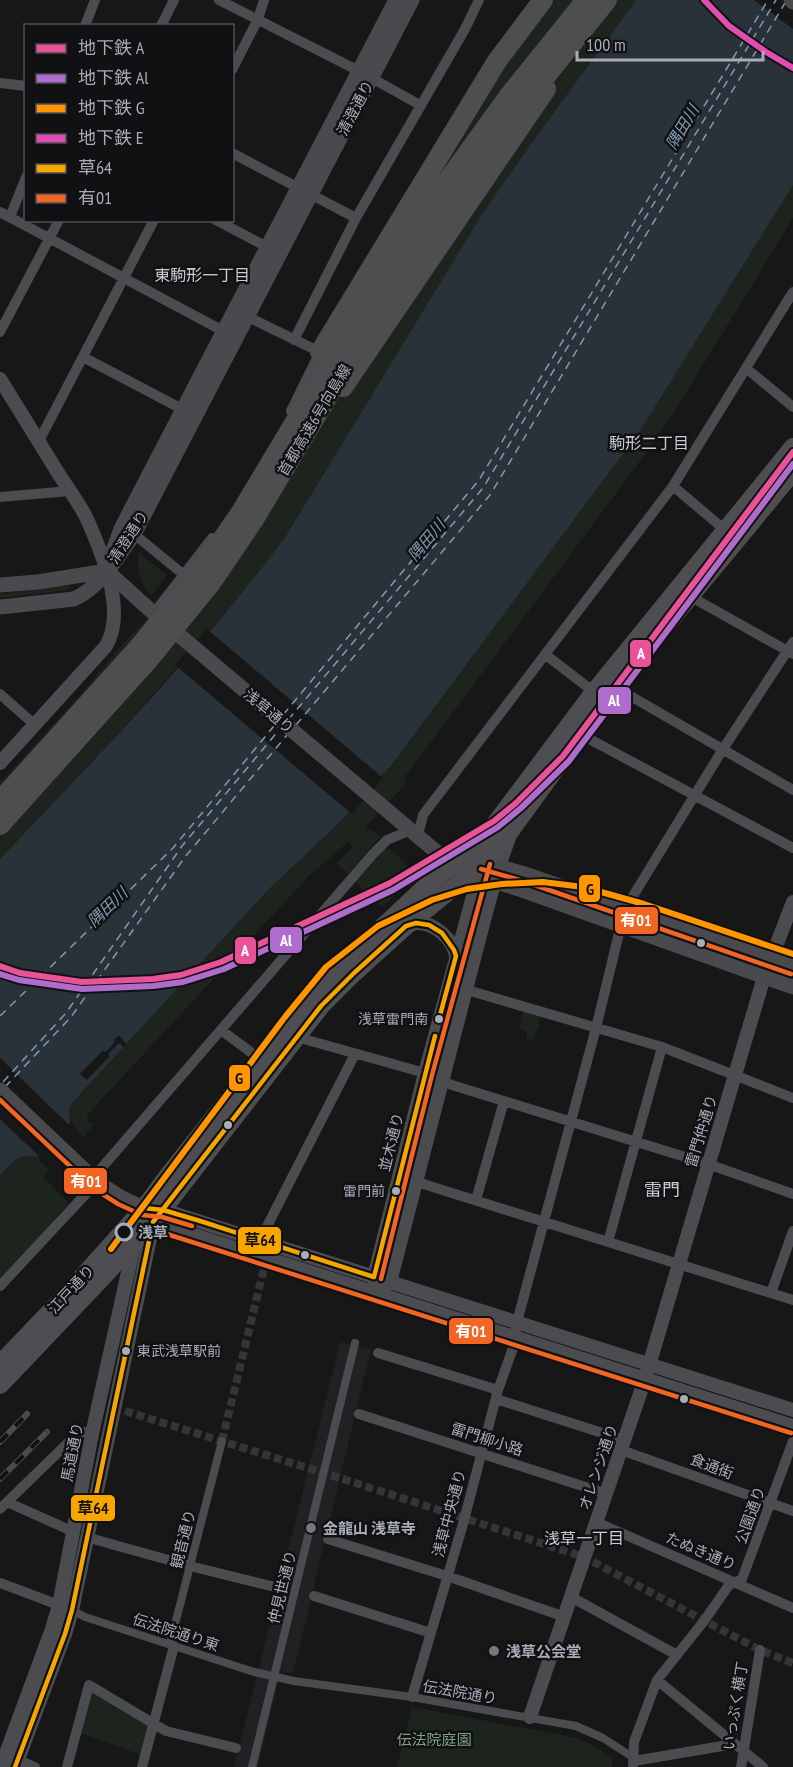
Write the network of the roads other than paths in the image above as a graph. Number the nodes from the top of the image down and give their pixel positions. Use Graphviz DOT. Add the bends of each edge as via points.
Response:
graph roads {
  1 [pos="95,0"];
  2 [pos="174,0"];
  3 [pos="219,0"];
  4 [pos="264,0"];
  5 [pos="396,0"];
  6 [pos="412,0"];
  7 [pos="479,0"];
  8 [pos="543,0"];
  9 [pos="598,3"];
  10 [pos="258,19"];
  11 [pos="86,24"];
  12 [pos="162,24"];
  13 [pos="234,66"];
  14 [pos="365,75"];
  15 [pos="0,82"];
  16 [pos="24,86"];
  17 [pos="420,105"];
  18 [pos="234,154"];
  19 [pos="24,181"];
  20 [pos="304,191"];
  21 [pos="5,214"];
  22 [pos="356,218"];
  23 [pos="58,222"];
  24 [pos="153,222"];
  25 [pos="220,222"];
  26 [pos="49,238"];
  27 [pos="267,247"];
  28 [pos="125,278"];
  29 [pos="793,292"];
  30 [pos="240,313"];
  31 [pos="0,332"];
  32 [pos="229,334"];
  33 [pos="294,340"];
  34 [pos="320,352"];
  35 [pos="83,357"];
  36 [pos="746,368"];
  37 [pos="0,378"];
  38 [pos="6,398"];
  39 [pos="793,407"];
  40 [pos="182,409"];
  41 [pos="39,441"];
  42 [pos="793,447"];
  43 [pos="793,472"];
  44 [pos="672,486"];
  45 [pos="70,491"];
  46 [pos="0,497"];
  47 [pos="231,513"];
  48 [pos="726,530"];
  49 [pos="134,534"];
  50 [pos="106,571"];
  51 [pos="184,575"];
  52 [pos="0,585"];
  53 [pos="683,592"];
  54 [pos="0,607"];
  55 [pos="157,616"];
  56 [pos="791,649"];
  57 [pos="546,655"];
  58 [pos="615,687"];
  59 [pos="594,692"];
  60 [pos="0,694"];
  61 [pos="35,725"];
  62 [pos="580,734"];
  63 [pos="723,749"];
  64 [pos="0,763"];
  65 [pos="793,790"];
  66 [pos="694,795"];
  67 [pos="0,801"];
  68 [pos="495,824"];
  69 [pos="0,825"];
  70 [pos="415,833"];
  71 [pos="793,848"];
  72 [pos="457,860"];
  73 [pos="485,872"];
  74 [pos="793,902"];
  75 [pos="625,909"];
  76 [pos="621,925"];
  77 [pos="406,926"];
  78 [pos="460,941"];
  79 [pos="478,944"];
  80 [pos="456,956"];
  81 [pos="770,959"];
  82 [pos="793,968"];
  83 [pos="764,977"];
  84 [pos="793,987"];
  85 [pos="467,990"];
  86 [pos="596,1028"];
  87 [pos="221,1030"];
  88 [pos="289,1034"];
  89 [pos="662,1047"];
  90 [pos="355,1054"];
  91 [pos="260,1059"];
  92 [pos="425,1073"];
  93 [pos="735,1075"];
  94 [pos="443,1081"];
  95 [pos="0,1090"];
  96 [pos="793,1098"];
  97 [pos="504,1101"];
  98 [pos="570,1120"];
  99 [pos="637,1141"];
  100 [pos="708,1164"];
  101 [pos="95,1180"];
  102 [pos="417,1182"];
  103 [pos="793,1194"];
  104 [pos="476,1200"];
  105 [pos="154,1213"];
  106 [pos="543,1221"];
  107 [pos="793,1231"];
  108 [pos="260,1240"];
  109 [pos="135,1242"];
  110 [pos="609,1242"];
  111 [pos="679,1264"];
  112 [pos="374,1277"];
  113 [pos="390,1282"];
  114 [pos="0,1286"];
  115 [pos="376,1293"];
  116 [pos="771,1293"];
  117 [pos="793,1300"];
  118 [pos="517,1322"];
  119 [pos="515,1337"];
  120 [pos="355,1343"];
  121 [pos="378,1353"];
  122 [pos="0,1364"];
  123 [pos="649,1364"];
  124 [pos="645,1378"];
  125 [pos="0,1385"];
  126 [pos="497,1394"];
  127 [pos="793,1410"];
  128 [pos="359,1414"];
  129 [pos="793,1426"];
  130 [pos="92,1434"];
  131 [pos="222,1441"];
  132 [pos="793,1441"];
  133 [pos="623,1445"];
  134 [pos="481,1453"];
  135 [pos="607,1494"];
  136 [pos="771,1503"];
  137 [pos="4,1506"];
  138 [pos="793,1511"];
  139 [pos="596,1522"];
  140 [pos="80,1535"];
  141 [pos="328,1539"];
  142 [pos="190,1566"];
  143 [pos="447,1576"];
  144 [pos="735,1582"];
  145 [pos="0,1583"];
  146 [pos="275,1587"];
  147 [pos="314,1596"];
  148 [pos="571,1597"];
  149 [pos="65,1608"];
  150 [pos="793,1608"];
  151 [pos="565,1617"];
  152 [pos="431,1633"];
  153 [pos="172,1645"];
  154 [pos="760,1650"];
  155 [pos="677,1655"];
  156 [pos="273,1676"];
  157 [pos="657,1680"];
  158 [pos="412,1697"];
  159 [pos="530,1717"];
  160 [pos="153,1724"];
  161 [pos="236,1748"];
  162 [pos="739,1748"];
  163 [pos="7,1763"];
  164 [pos="635,1763"];
  165 [pos="35,1767"];
  166 [pos="67,1767"];
  167 [pos="142,1767"];
  168 [pos="252,1767"];
  169 [pos="741,1767"];
  170 [pos="763,1767"];
  1 -- 11 [label="street"];
  2 -- 12 [label="street"];
  3 -- 10 [label="street"];
  4 -- 10 [label="street"];
  5 -- 14 [label="main road, 清澄通り"];
  6 -- 14 [label="main road, 清澄通り"];
  7 -- 17 [label="street"];
  8 -- 34 [label="highway" via="497,61"];
  9 -- 47 [label="highway, bridge" via="299,452"];
  9 -- 67 [label="highway, 首都高速6号向島線, bridge" via="508,97 401,245 241,512 200,573"];
  9 -- 69 [label="highway, 首都高速6号向島線, bridge" via="413,254 253,521 211,583 150,658"];
  10 -- 13 [label="street"];
  10 -- 14 [label="street"];
  14 -- 17 [label="street"];
  14 -- 20 [label="main road, 清澄通り"];
  15 -- 16 [label="street"];
  17 -- 22 [label="street"];
  18 -- 20 [label="street"];
  19 -- 21 [label="street"];
  20 -- 22 [label="street"];
  20 -- 27 [label="main road, 清澄通り"];
  20 -- 30 [label="main road, 清澄通り"];
  21 -- 26 [label="street"];
  22 -- 33 [label="street"];
  23 -- 26 [label="street"];
  24 -- 28 [label="street"];
  25 -- 27 [label="street"];
  26 -- 28 [label="street"];
  26 -- 31 [label="street"];
  27 -- 30 [label="main road, 清澄通り"];
  28 -- 32 [label="street"];
  28 -- 35 [label="street"];
  29 -- 36 [label="street"];
  30 -- 32 [label="main road, 清澄通り"];
  30 -- 33 [label="street"];
  32 -- 40 [label="main road, 清澄通り"];
  32 -- 49 [label="main road, 清澄通り"];
  33 -- 34 [label="street"];
  34 -- 47 [label="street" via="262,467"];
  35 -- 40 [label="street"];
  35 -- 41 [label="street"];
  36 -- 39 [label="street"];
  36 -- 44 [label="street"];
  37 -- 38 [label="street"];
  38 -- 41 [label="street"];
  40 -- 50 [label="main road, 清澄通り" via="121,529"];
  41 -- 45 [label="street"];
  42 -- 48 [label="highway, 江戸通り"];
  43 -- 53 [label="highway, 江戸通り"];
  44 -- 48 [label="street"];
  44 -- 57 [label="street"];
  45 -- 46 [label="street"];
  45 -- 50 [label="street" via="86,518"];
  47 -- 51 [label="street"];
  48 -- 53 [label="highway, 江戸通り"];
  49 -- 50 [label="main road, 清澄通り"];
  49 -- 51 [label="street"];
  50 -- 52 [label="main road"];
  50 -- 54 [label="main road" via="92,589 74,599"];
  50 -- 55 [label="main road, 浅草通り"];
  50 -- 61 [label="street" via="115,609 111,638"];
  51 -- 55 [label="street"];
  53 -- 56 [label="street"];
  53 -- 58 [label="highway, 江戸通り"];
  53 -- 59 [label="highway, 江戸通り"];
  55 -- 70 [label="main road, 浅草通り, bridge"];
  56 -- 63 [label="street"];
  57 -- 59 [label="street"];
  57 -- 70 [label="street" via="423,815"];
  58 -- 62 [label="highway, 江戸通り"];
  58 -- 63 [label="street"];
  59 -- 68 [label="highway, 江戸通り"];
  60 -- 61 [label="street"];
  61 -- 64 [label="street"];
  62 -- 66 [label="street"];
  62 -- 73 [label="highway, 江戸通り"];
  63 -- 65 [label="street"];
  63 -- 66 [label="street"];
  66 -- 71 [label="street"];
  66 -- 75 [label="street"];
  68 -- 72 [label="highway, 江戸通り"];
  68 -- 73 [label="highway"];
  70 -- 72 [label="main road, 浅草通り"];
  70 -- 87 [label="street" via="383,844"];
  72 -- 73 [label="main road, 浅草通り"];
  72 -- 88 [label="highway, 江戸通り" via="313,995"];
  73 -- 75 [label="main road, 浅草通り" via="525,874"];
  73 -- 76 [label="main road, 浅草通り"];
  73 -- 77 [label="highway, 江戸通り"];
  73 -- 78 [label="street, 並木通り"];
  73 -- 79 [label="street"];
  74 -- 81 [label="street, 雷門仲通り"];
  75 -- 81 [label="main road, 浅草通り"];
  76 -- 83 [label="main road, 浅草通り"];
  76 -- 86 [label="street, 浅草中央通り"];
  77 -- 80 [label="street" via="424,924 441,933 451,941"];
  77 -- 88 [label="highway, 江戸通り"];
  78 -- 79 [label="street" via="472,934"];
  78 -- 80 [label="street, 並木通り"];
  79 -- 85 [label="street"];
  80 -- 92 [label="street, 並木通り"];
  81 -- 82 [label="main road, 浅草通り"];
  81 -- 83 [label="street, 雷門仲通り"];
  83 -- 84 [label="main road, 浅草通り"];
  83 -- 93 [label="street, 雷門仲通り"];
  85 -- 86 [label="street"];
  85 -- 94 [label="street"];
  86 -- 89 [label="street"];
  86 -- 98 [label="street, 浅草中央通り"];
  87 -- 91 [label="street"];
  87 -- 101 [label="street"];
  88 -- 90 [label="street"];
  88 -- 91 [label="highway, 江戸通り"];
  88 -- 105 [label="highway, 江戸通り"];
  89 -- 93 [label="street"];
  89 -- 99 [label="street"];
  90 -- 92 [label="street"];
  90 -- 108 [label="street"];
  91 -- 105 [label="highway, 江戸通り" via="166,1178"];
  92 -- 94 [label="street"];
  92 -- 112 [label="street, 並木通り"];
  93 -- 96 [label="street"];
  93 -- 100 [label="street, 雷門仲通り"];
  94 -- 97 [label="street"];
  94 -- 102 [label="street"];
  95 -- 101 [label="main road"];
  97 -- 98 [label="street"];
  97 -- 104 [label="street"];
  98 -- 99 [label="street"];
  98 -- 106 [label="street, 浅草中央通り"];
  99 -- 100 [label="street"];
  99 -- 110 [label="street"];
  100 -- 103 [label="street"];
  100 -- 111 [label="street, 雷門仲通り"];
  101 -- 105 [label="main road"];
  101 -- 114 [label="street"];
  102 -- 104 [label="street"];
  102 -- 113 [label="street"];
  104 -- 106 [label="street"];
  105 -- 108 [label="street"];
  105 -- 109 [label="highway, 江戸通り"];
  105 -- 115 [label="street"];
  105 -- 122 [label="highway, 江戸通り" via="80,1280"];
  105 -- 140 [label="street, 馬道通り"];
  106 -- 110 [label="street"];
  106 -- 118 [label="street, 浅草中央通り"];
  107 -- 116 [label="street"];
  108 -- 112 [label="street"];
  109 -- 125 [label="highway, 江戸通り"];
  109 -- 130 [label="street, 馬道通り"];
  110 -- 111 [label="street"];
  111 -- 116 [label="street"];
  111 -- 123 [label="street, 雷門仲通り"];
  112 -- 113 [label="street"];
  112 -- 115 [label="street, 並木通り"];
  113 -- 115 [label="street"];
  113 -- 118 [label="street"];
  115 -- 119 [label="street"];
  116 -- 117 [label="street"];
  118 -- 119 [label="street, 浅草中央通り"];
  118 -- 123 [label="street"];
  119 -- 124 [label="street"];
  119 -- 126 [label="street, 浅草中央通り"];
  120 -- 156 [label="street, 仲見世通り"];
  121 -- 126 [label="street, 食通街"];
  123 -- 124 [label="street, オレンジ通り"];
  123 -- 127 [label="street"];
  124 -- 129 [label="street"];
  124 -- 133 [label="street, オレンジ通り"];
  126 -- 133 [label="street, 食通街"];
  126 -- 134 [label="street, 浅草中央通り"];
  128 -- 134 [label="street, 雷門柳小路"];
  130 -- 137 [label="street" via="77,1434"];
  130 -- 140 [label="street, 馬道通り"];
  131 -- 142 [label="street, 観音通り"];
  132 -- 136 [label="street, 公園通り"];
  133 -- 135 [label="street, オレンジ通り"];
  133 -- 136 [label="street, 食通街"];
  134 -- 135 [label="street, 雷門柳小路"];
  134 -- 143 [label="street, 浅草中央通り"];
  135 -- 139 [label="street, オレンジ通り"];
  136 -- 138 [label="street, 食通街"];
  136 -- 144 [label="street, 公園通り" via="742,1579"];
  137 -- 140 [label="street"];
  139 -- 144 [label="street, たぬき通り"];
  139 -- 148 [label="street, オレンジ通り"];
  140 -- 142 [label="street"];
  140 -- 149 [label="street, 馬道通り"];
  141 -- 143 [label="street"];
  142 -- 146 [label="street"];
  142 -- 153 [label="street, 観音通り"];
  143 -- 151 [label="street"];
  143 -- 152 [label="street, 浅草中央通り"];
  144 -- 150 [label="street, たぬき通り"];
  144 -- 155 [label="street, 公園通り"];
  145 -- 149 [label="street"];
  147 -- 152 [label="street"];
  148 -- 151 [label="street, オレンジ通り"];
  148 -- 155 [label="street"];
  149 -- 153 [label="street, 伝法院通り東"];
  149 -- 163 [label="street, 馬道通り" via="65,1634"];
  151 -- 159 [label="street, オレンジ通り"];
  152 -- 158 [label="street, 浅草中央通り"];
  153 -- 156 [label="street, 伝法院通り東"];
  153 -- 160 [label="street"];
  154 -- 162 [label="street, いっぷく横丁"];
  155 -- 157 [label="street, 公園通り"];
  156 -- 158 [label="street, 伝法院通り"];
  156 -- 168 [label="street, 仲見世通り"];
  157 -- 162 [label="street"];
  157 -- 164 [label="street, 公園通り" via="634,1742"];
  158 -- 159 [label="street, 伝法院通り"];
  159 -- 164 [label="street, 伝法院通り" via="576,1726 603,1738"];
  160 -- 161 [label="street" via="166,1731"];
  160 -- 166 [label="street" via="89,1685"];
  160 -- 167 [label="street"];
  162 -- 164 [label="street"];
  162 -- 169 [label="street, いっぷく横丁"];
  162 -- 170 [label="street"];
  163 -- 165 [label="street"];
}
